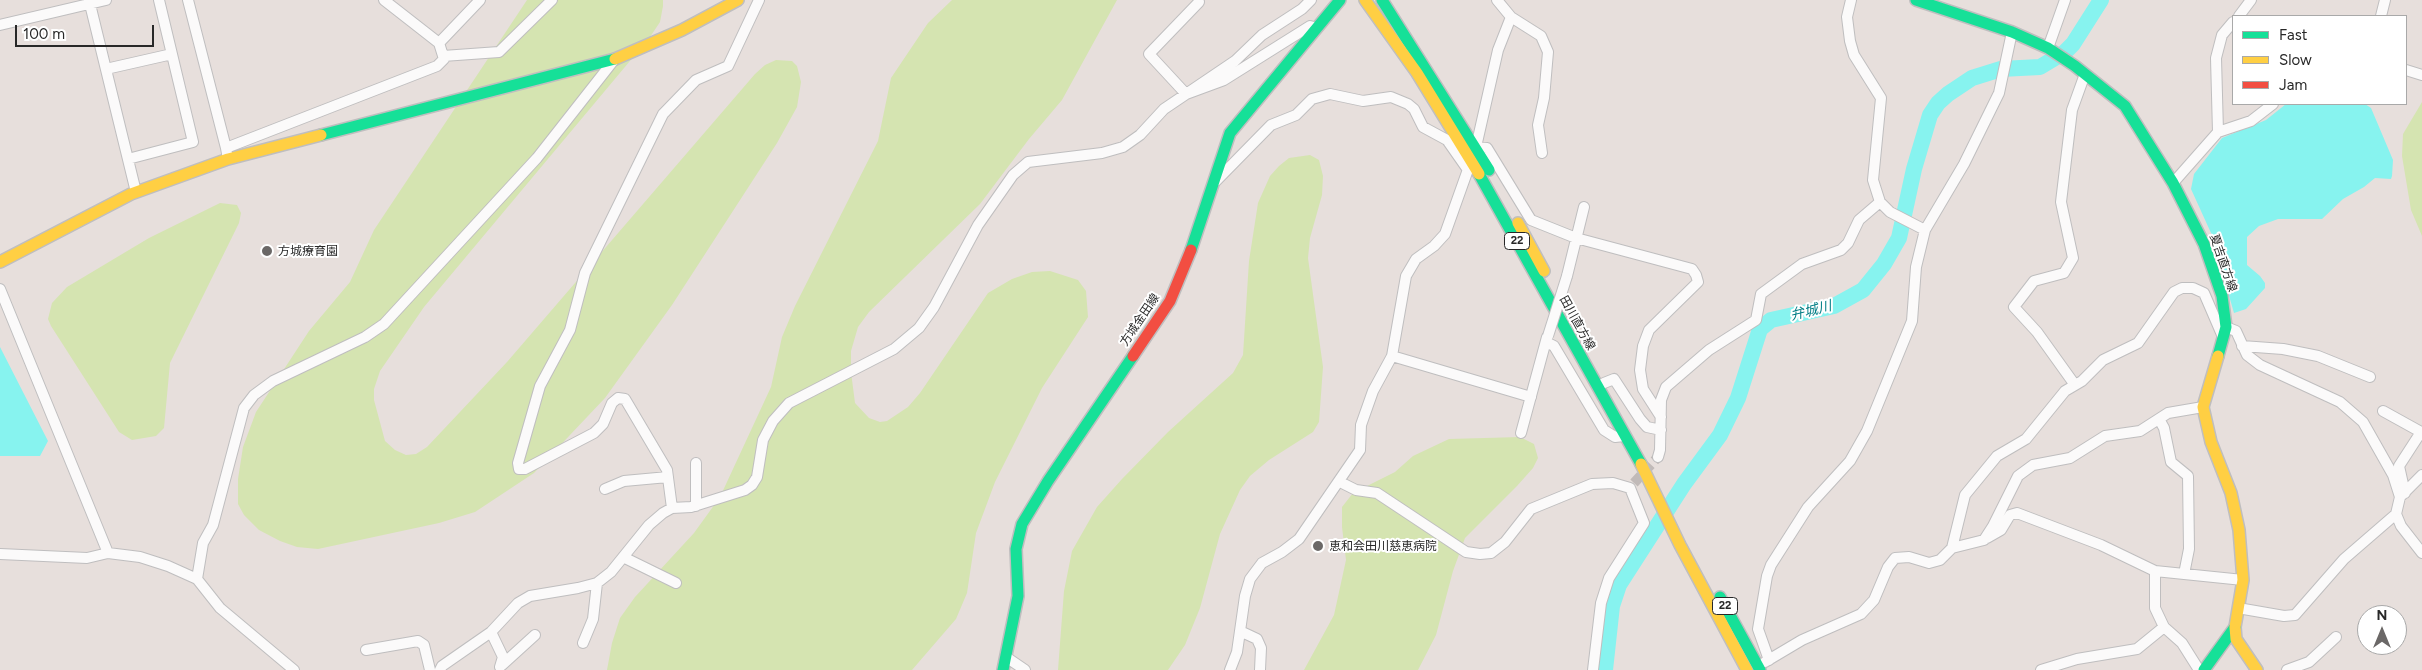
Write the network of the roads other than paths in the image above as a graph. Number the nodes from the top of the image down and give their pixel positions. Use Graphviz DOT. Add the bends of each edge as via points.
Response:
graph roads {
  1 [pos="106,0"];
  2 [pos="159,0"];
  3 [pos="188,0"];
  4 [pos="384,0"];
  5 [pos="552,0"];
  6 [pos="738,0"];
  7 [pos="759,0"];
  8 [pos="1310,0"];
  9 [pos="1340,0"];
  10 [pos="1365,0"];
  11 [pos="1382,0"];
  12 [pos="1497,0"];
  13 [pos="1851,0"];
  14 [pos="1916,0"];
  15 [pos="2065,0"];
  16 [pos="2251,0"];
  17 [pos="2384,0"];
  18 [pos="90,2"];
  19 [pos="474,2"];
  20 [pos="1199,2"];
  21 [pos="2239,15"];
  22 [pos="2381,15"];
  23 [pos="1511,17"];
  24 [pos="2232,23"];
  25 [pos="0,25"];
  26 [pos="1317,28"];
  27 [pos="2012,32"];
  28 [pos="439,43"];
  29 [pos="2048,48"];
  30 [pos="172,54"];
  31 [pos="443,56"];
  32 [pos="614,60"];
  33 [pos="106,69"];
  34 [pos="2407,70"];
  35 [pos="2086,74"];
  36 [pos="2422,75"];
  37 [pos="1186,94"];
  38 [pos="2272,105"];
  39 [pos="2218,132"];
  40 [pos="1476,147"];
  41 [pos="1542,153"];
  42 [pos="227,154"];
  43 [pos="128,159"];
  44 [pos="1470,165"];
  45 [pos="2173,183"];
  46 [pos="1213,184"];
  47 [pos="136,192"];
  48 [pos="1880,202"];
  49 [pos="1584,206"];
  50 [pos="1925,230"];
  51 [pos="1576,238"];
  52 [pos="0,262"];
  53 [pos="0,289"];
  54 [pos="2224,332"];
  55 [pos="1547,339"];
  56 [pos="2242,346"];
  57 [pos="1392,356"];
  58 [pos="2370,377"];
  59 [pos="1604,383"];
  60 [pos="2075,385"];
  61 [pos="1531,397"];
  62 [pos="2202,407"];
  63 [pos="2383,411"];
  64 [pos="1661,417"];
  65 [pos="2159,419"];
  66 [pos="1660,430"];
  67 [pos="1521,433"];
  68 [pos="1624,436"];
  69 [pos="1658,457"];
  70 [pos="696,463"];
  71 [pos="2422,475"];
  72 [pos="668,477"];
  73 [pos="1340,482"];
  74 [pos="605,489"];
  75 [pos="1658,489"];
  76 [pos="2403,495"];
  77 [pos="696,506"];
  78 [pos="672,508"];
  79 [pos="2396,514"];
  80 [pos="1984,540"];
  81 [pos="1685,544"];
  82 [pos="1952,548"];
  83 [pos="108,553"];
  84 [pos="2422,553"];
  85 [pos="0,554"];
  86 [pos="623,557"];
  87 [pos="2155,571"];
  88 [pos="2184,574"];
  89 [pos="197,579"];
  90 [pos="2243,580"];
  91 [pos="597,583"];
  92 [pos="676,583"];
  93 [pos="2238,608"];
  94 [pos="2164,627"];
  95 [pos="2234,627"];
  96 [pos="1240,631"];
  97 [pos="491,632"];
  98 [pos="535,634"];
  99 [pos="2336,637"];
  100 [pos="583,643"];
  101 [pos="366,650"];
  102 [pos="1006,657"];
  103 [pos="1769,660"];
  104 [pos="500,667"];
  105 [pos="1758,669"];
  106 [pos="294,670"];
  107 [pos="430,670"];
  108 [pos="440,670"];
  109 [pos="1003,670"];
  110 [pos="1026,670"];
  111 [pos="1230,670"];
  112 [pos="1260,670"];
  113 [pos="1592,670"];
  114 [pos="1747,670"];
  115 [pos="2041,670"];
  116 [pos="2199,670"];
  117 [pos="2204,670"];
  118 [pos="2257,670"];
  119 [pos="2288,670"];
  1 -- 18 [label="street"];
  2 -- 30 [label="street"];
  3 -- 42 [label="street"];
  4 -- 28 [label="street"];
  5 -- 31 [label="street" via="499,52"];
  6 -- 32 [label="main road" via="682,30"];
  7 -- 72 [label="street" via="728,66 696,80 663,114 585,273 570,330 540,386 518,463 519,469 524,469 594,432 603,424 612,403 618,398 625,399 667,470"];
  8 -- 37 [label="street" via="1302,9 1262,35 1235,61"];
  9 -- 26 [label="main road, 方城金田線"];
  10 -- 44 [label="main road, 田川直方線 / 22" via="1417,73"];
  11 -- 40 [label="main road, 田川直方線 / 22"];
  12 -- 23 [label="street"];
  13 -- 48 [label="street" via="1847,17 1854,55 1881,98 1873,180"];
  14 -- 27 [label="main road, 夏吉直方線"];
  15 -- 29 [label="street"];
  16 -- 21 [label="street"];
  17 -- 22 [label="street"];
  18 -- 25 [label="street"];
  18 -- 33 [label="street"];
  19 -- 28 [label="street"];
  20 -- 37 [label="street" via="1149,54"];
  23 -- 40 [label="street" via="1498,50"];
  23 -- 41 [label="street" via="1541,36 1548,52 1538,125"];
  24 -- 39 [label="street" via="2222,35 2216,58"];
  26 -- 37 [label="street" via="1310,26 1224,80"];
  26 -- 46 [label="main road, 方城金田線" via="1230,133"];
  27 -- 29 [label="main road, 夏吉直方線"];
  27 -- 50 [label="street" via="1999,92 1964,164"];
  28 -- 31 [label="street"];
  29 -- 35 [label="main road, 夏吉直方線"];
  30 -- 33 [label="street"];
  30 -- 43 [label="street" via="193,142"];
  31 -- 42 [label="street" via="437,66"];
  32 -- 42 [label="main road"];
  32 -- 89 [label="street" via="537,158 384,324 365,337 273,381 254,395 244,408 213,526 203,543"];
  33 -- 43 [label="street"];
  34 -- 36 [label="street"];
  35 -- 45 [label="main road, 夏吉直方線" via="2125,106"];
  35 -- 60 [label="street" via="2072,110 2061,202 2073,258 2064,273 2034,281 2014,307 2037,332"];
  37 -- 77 [label="street" via="1164,109 1140,135 1123,147 1102,153 1028,162 1013,175 978,225 934,307 919,328 894,349 789,403 773,421 764,440 757,477 752,485"];
  38 -- 39 [label="street" via="2251,121"];
  39 -- 45 [label="street"];
  40 -- 44 [label="street"];
  40 -- 51 [label="street" via="1487,148 1531,220"];
  40 -- 59 [label="main road, 田川直方線 / 22"];
  42 -- 47 [label="main road"];
  43 -- 47 [label="street"];
  44 -- 46 [label="street" via="1447,140 1423,127 1408,104 1390,98 1363,102 1330,94 1312,99 1296,116 1272,125"];
  44 -- 57 [label="street" via="1445,234 1416,259 1406,276"];
  44 -- 68 [label="main road, 田川直方線 / 22"];
  45 -- 54 [label="main road, 夏吉直方線" via="2204,244 2222,296"];
  46 -- 102 [label="main road, 方城金田線" via="1184,270 1170,300 1022,524 1016,549 1018,596"];
  47 -- 52 [label="main road"];
  48 -- 50 [label="street" via="1890,212"];
  48 -- 64 [label="street" via="1859,220 1841,250 1802,264 1761,294 1756,320 1709,350 1666,387"];
  49 -- 51 [label="street"];
  50 -- 103 [label="street" via="1916,267 1912,322 1866,431 1850,461 1808,506 1767,576 1758,629"];
  51 -- 55 [label="street, bridge"];
  51 -- 64 [label="street" via="1692,269 1696,275 1698,282 1649,330 1643,346 1640,370 1643,389"];
  53 -- 83 [label="street"];
  54 -- 56 [label="street" via="2236,331"];
  54 -- 60 [label="street" via="2204,293 2182,288 2174,292 2138,343 2103,360"];
  54 -- 62 [label="main road, 夏吉直方線"];
  55 -- 61 [label="street"];
  55 -- 68 [label="street" via="1604,430 1615,437"];
  56 -- 58 [label="street" via="2318,356"];
  56 -- 76 [label="street" via="2247,355 2260,365 2340,402 2364,422"];
  57 -- 61 [label="street"];
  57 -- 73 [label="street" via="1373,392 1361,425 1360,450"];
  59 -- 66 [label="street" via="1614,379 1647,427"];
  59 -- 75 [label="main road, 田川直方線 / 22"];
  60 -- 82 [label="street" via="2065,392 2026,439 1997,456 1965,495"];
  61 -- 67 [label="street"];
  62 -- 65 [label="street" via="2168,413"];
  62 -- 90 [label="main road" via="2211,442 2231,493 2239,530"];
  63 -- 76 [label="street" via="2421,432 2399,466"];
  64 -- 66 [label="street"];
  65 -- 80 [label="street" via="2140,431 2105,436 2070,458 2033,465 2018,476"];
  65 -- 88 [label="street" via="2171,462 2188,476 2189,549"];
  66 -- 69 [label="street"];
  68 -- 75 [label="main road, 田川直方線 / 22"];
  70 -- 77 [label="street"];
  71 -- 76 [label="street"];
  72 -- 74 [label="street" via="624,481"];
  72 -- 78 [label="street"];
  73 -- 96 [label="street" via="1299,538 1262,563 1250,579"];
  73 -- 113 [label="street" via="1356,490 1377,493 1466,552 1480,554 1491,553 1505,542 1531,509 1592,484 1632,486 1644,523 1609,578 1601,603"];
  75 -- 81 [label="main road, 田川直方線 / 22"];
  76 -- 79 [label="street"];
  77 -- 78 [label="street"];
  78 -- 86 [label="street" via="649,525"];
  79 -- 84 [label="street"];
  79 -- 93 [label="street" via="2344,559 2295,615"];
  80 -- 82 [label="street"];
  80 -- 87 [label="street" via="2001,530 2010,515 2017,513 2102,545"];
  81 -- 105 [label="main road, 田川直方線 / 22"];
  81 -- 114 [label="main road, 田川直方線 / 22"];
  82 -- 103 [label="street" via="1940,560 1929,563 1909,557 1895,558 1874,600 1861,614 1802,640"];
  83 -- 85 [label="street" via="87,558"];
  83 -- 89 [label="street" via="155,561"];
  86 -- 91 [label="street"];
  86 -- 92 [label="street"];
  87 -- 88 [label="street"];
  87 -- 94 [label="street" via="2155,608"];
  88 -- 90 [label="street"];
  89 -- 106 [label="street" via="220,608"];
  90 -- 93 [label="main road"];
  91 -- 97 [label="street" via="530,596 518,603"];
  91 -- 100 [label="street" via="594,619"];
  93 -- 95 [label="main road"];
  94 -- 115 [label="street" via="2137,649 2077,659"];
  94 -- 116 [label="street" via="2182,643"];
  95 -- 117 [label="main road"];
  95 -- 118 [label="main road" via="2236,639"];
  96 -- 111 [label="street"];
  96 -- 112 [label="street" via="1257,639 1262,648"];
  97 -- 104 [label="street" via="503,657"];
  97 -- 108 [label="street"];
  98 -- 104 [label="street"];
  99 -- 119 [label="street" via="2309,662"];
  101 -- 107 [label="street" via="418,641 424,645"];
  102 -- 109 [label="main road, 方城金田線"];
  102 -- 110 [label="street"];
  103 -- 105 [label="street"];
}
